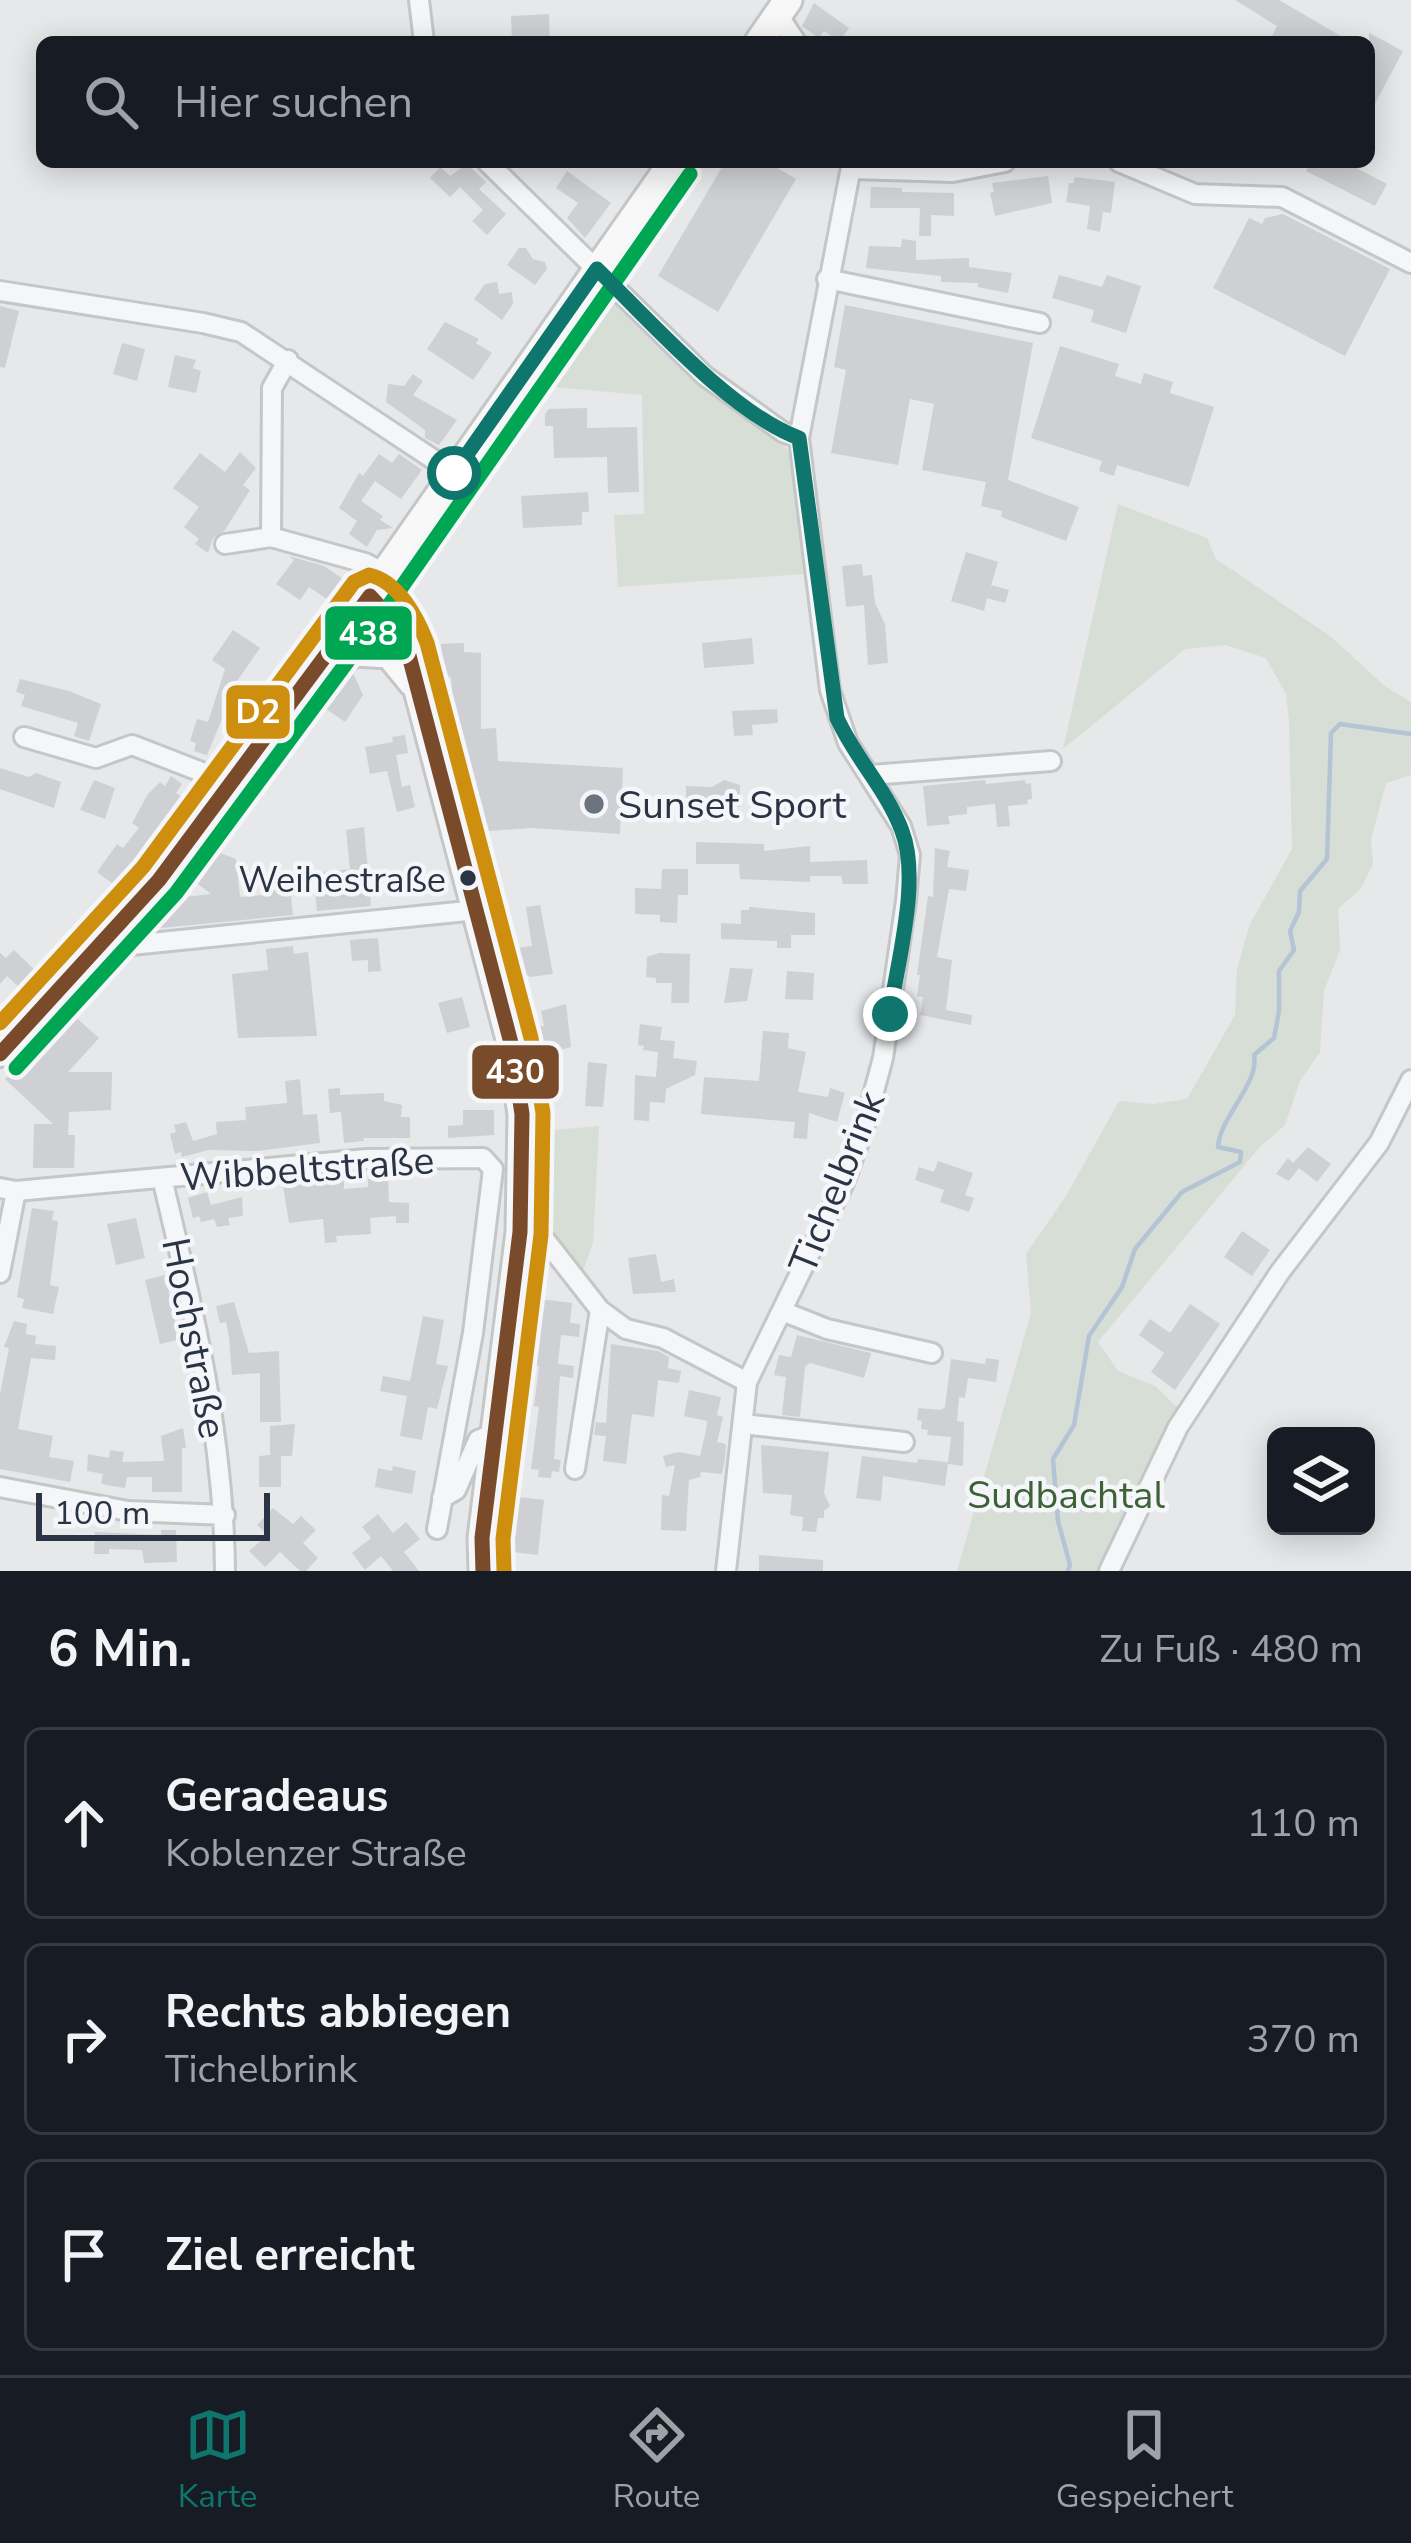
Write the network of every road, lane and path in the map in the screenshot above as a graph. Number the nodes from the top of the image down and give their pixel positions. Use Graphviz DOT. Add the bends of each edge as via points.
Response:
graph roads {
  1 [pos="419,0"];
  2 [pos="783,8"];
  3 [pos="423,36"];
  4 [pos="763,36"];
  5 [pos="493,168"];
  6 [pos="669,168"];
  7 [pos="851,168"];
  8 [pos="895,168"];
  9 [pos="973,168"];
  10 [pos="1133,168"];
  11 [pos="1411,263"];
  12 [pos="597,269"];
  13 [pos="827,279"];
  14 [pos="0,291"];
  15 [pos="1040,323"];
  16 [pos="288,360"];
  17 [pos="799,438"];
  18 [pos="454,473"];
  19 [pos="272,537"];
  20 [pos="225,544"];
  21 [pos="378,585"];
  22 [pos="351,621"];
  23 [pos="389,654"];
  24 [pos="314,671"];
  25 [pos="415,685"];
  26 [pos="24,737"];
  27 [pos="1051,761"];
  28 [pos="871,775"];
  29 [pos="230,783"];
  30 [pos="477,910"];
  31 [pos="109,937"];
  32 [pos="0,1054"];
  33 [pos="1411,1080"];
  34 [pos="162,1178"];
  35 [pos="8,1189"];
  36 [pos="520,1232"];
  37 [pos="0,1273"];
  38 [pos="600,1310"];
  39 [pos="782,1311"];
  40 [pos="932,1353"];
  41 [pos="747,1382"];
  42 [pos="743,1424"];
  43 [pos="495,1433"];
  44 [pos="904,1442"];
  45 [pos="575,1468"];
  46 [pos="0,1487"];
  47 [pos="442,1498"];
  48 [pos="225,1515"];
  49 [pos="436,1529"];
  50 [pos="225,1571"];
  51 [pos="483,1571"];
  52 [pos="726,1571"];
  53 [pos="1109,1571"];
  1 -- 3 [label="street"];
  2 -- 4 [label="main road"];
  5 -- 12 [label="street"];
  6 -- 12 [label="main road"];
  7 -- 13 [label="street, Tichelbrink"];
  8 -- 9 [label="street"];
  10 -- 11 [label="street" via="1195,194 1282,197"];
  12 -- 17 [label="street" via="705,376"];
  12 -- 18 [label="main road"];
  13 -- 15 [label="street"];
  13 -- 17 [label="street, Tichelbrink"];
  14 -- 16 [label="street" via="202,322 241,332"];
  16 -- 18 [label="street"];
  16 -- 19 [label="street" via="272,388"];
  17 -- 28 [label="street, Tichelbrink" via="830,690 848,743"];
  18 -- 21 [label="main road"];
  19 -- 20 [label="street"];
  19 -- 21 [label="street" via="365,563"];
  21 -- 22 [label="main road"];
  21 -- 25 [label="main road"];
  22 -- 23 [label="main road"];
  22 -- 24 [label="street"];
  23 -- 24 [label="main road" via="356,652"];
  23 -- 25 [label="main road"];
  24 -- 29 [label="street"];
  25 -- 30 [label="main road"];
  26 -- 29 [label="street" via="96,758 132,745"];
  27 -- 28 [label="street"];
  28 -- 39 [label="street, Tichelbrink" via="910,855 883,1058 844,1183"];
  29 -- 31 [label="street"];
  30 -- 31 [label="street" via="130,945"];
  30 -- 36 [label="main road" via="522,1114"];
  31 -- 32 [label="street"];
  33 -- 53 [label="street" via="1378,1143 1178,1427"];
  34 -- 35 [label="street, Wibbeltstraße"];
  34 -- 47 [label="street, Wibbeltstraße" via="367,1159 483,1158 493,1169"];
  34 -- 48 [label="street, Hochstraße" via="202,1345"];
  35 -- 37 [label="street"];
  36 -- 38 [label="street" via="545,1241"];
  36 -- 43 [label="main road"];
  38 -- 41 [label="street"];
  38 -- 45 [label="street"];
  39 -- 40 [label="street, Tichelbrink"];
  39 -- 41 [label="street, Tichelbrink"];
  41 -- 42 [label="street, Tichelbrink"];
  42 -- 44 [label="street"];
  42 -- 52 [label="street, Tichelbrink"];
  43 -- 47 [label="street, Wibbeltstraße" via="478,1440 456,1490"];
  43 -- 51 [label="main road"];
  46 -- 48 [label="street" via="128,1511"];
  47 -- 49 [label="street, Wibbeltstraße"];
  48 -- 50 [label="street, Hochstraße"];
}
